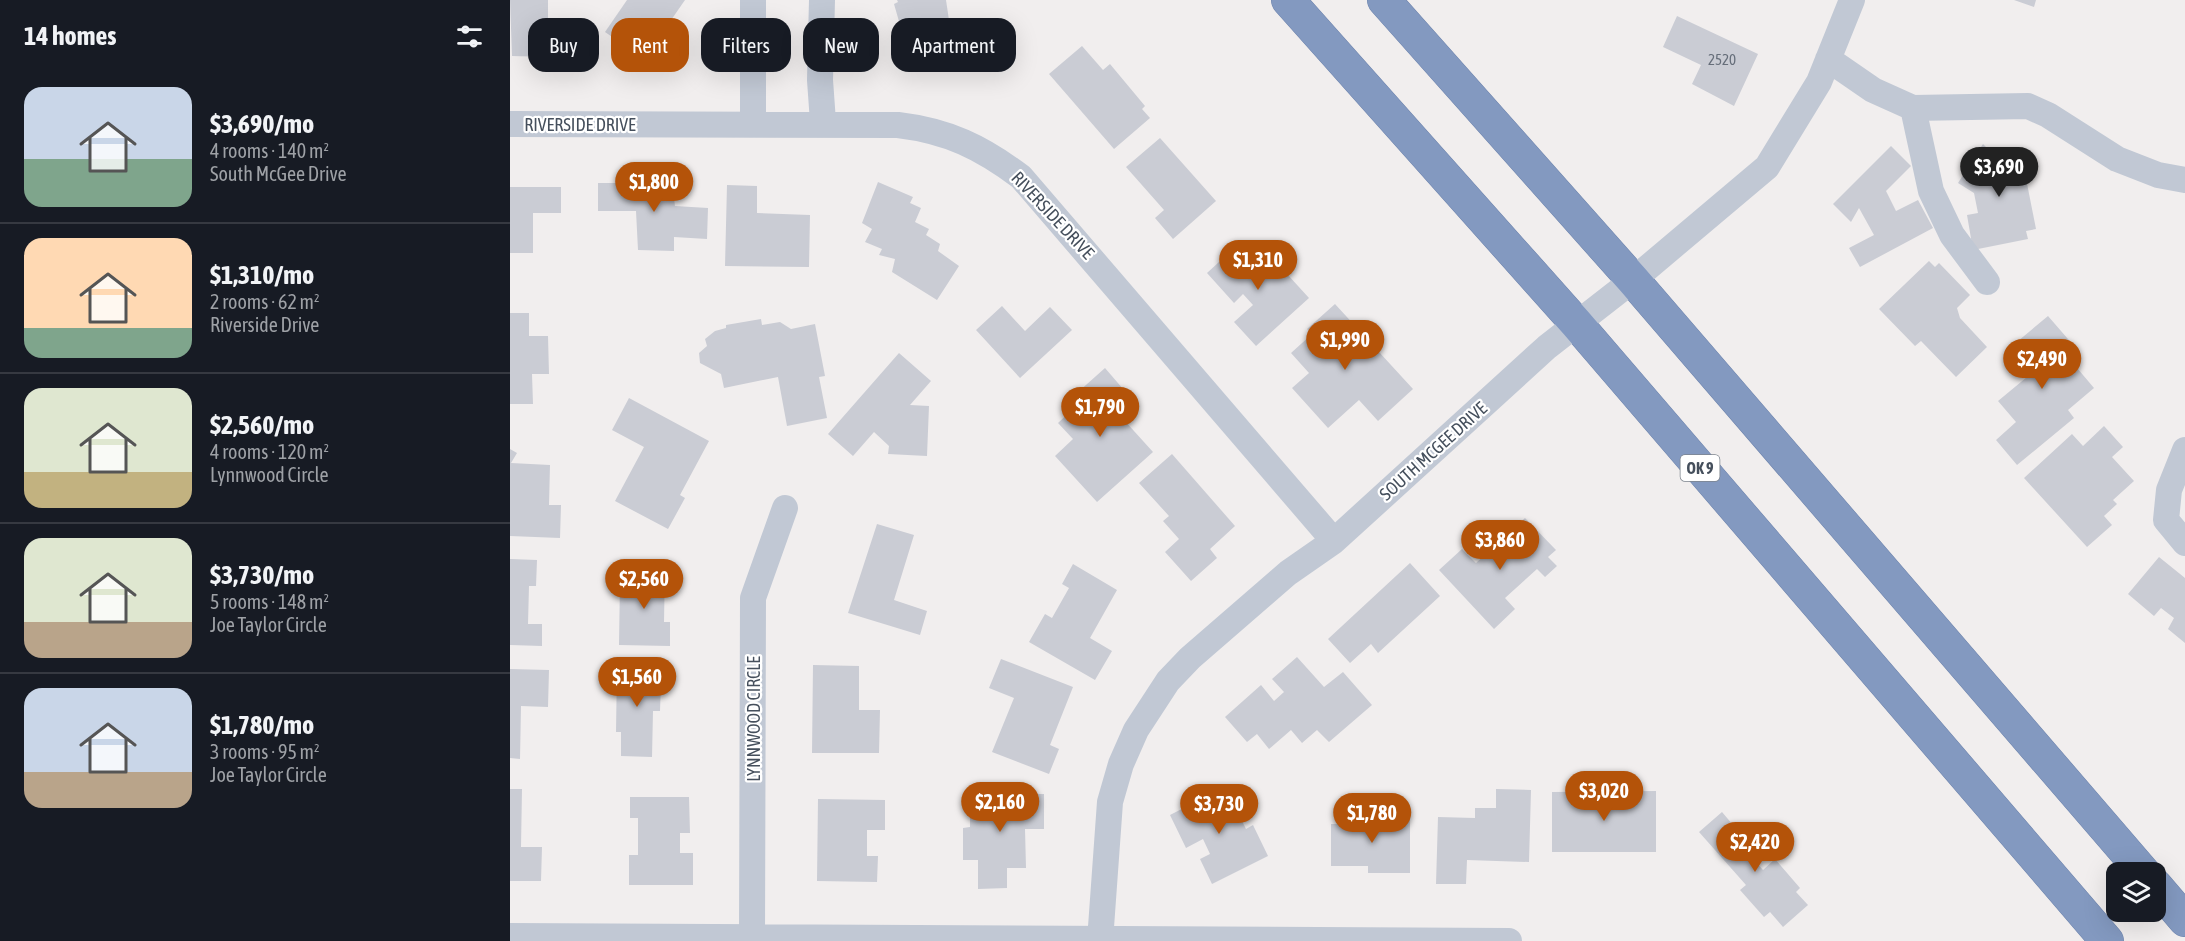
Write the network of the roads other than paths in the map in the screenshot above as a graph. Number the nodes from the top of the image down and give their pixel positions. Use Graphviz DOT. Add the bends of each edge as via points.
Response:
graph roads {
  1 [pos="753,0"];
  2 [pos="822,0"];
  3 [pos="1288,0"];
  4 [pos="1384,0"];
  5 [pos="1852,0"];
  6 [pos="1828,59"];
  7 [pos="1912,108"];
  8 [pos="823,122"];
  9 [pos="753,123"];
  10 [pos="510,124"];
  11 [pos="2185,180"];
  12 [pos="1633,280"];
  13 [pos="1987,282"];
  14 [pos="1576,323"];
  15 [pos="2185,450"];
  16 [pos="785,508"];
  17 [pos="1334,541"];
  18 [pos="2185,543"];
  19 [pos="2135,862"];
  20 [pos="2166,898"];
  21 [pos="2185,920"];
  22 [pos="510,936"];
  23 [pos="752,937"];
  24 [pos="1100,941"];
  25 [pos="1509,941"];
  26 [pos="2107,941"];
  1 -- 9 [label="street"];
  2 -- 8 [label="street"];
  3 -- 14 [label="highway, OK 9"];
  4 -- 12 [label="highway"];
  5 -- 6 [label="street, SOUTH MCGEE DRIVE"];
  6 -- 7 [label="street" via="1874,90"];
  6 -- 12 [label="street, SOUTH MCGEE DRIVE" via="1819,82 1767,167"];
  7 -- 11 [label="street" via="2028,106 2048,114 2117,159 2158,175"];
  7 -- 13 [label="street" via="1931,191 1952,236"];
  8 -- 9 [label="street, RIVERSIDE DRIVE"];
  8 -- 17 [label="street, RIVERSIDE DRIVE" via="898,124 948,134 1021,177"];
  9 -- 10 [label="street, RIVERSIDE DRIVE"];
  12 -- 14 [label="street, SOUTH MCGEE DRIVE"];
  12 -- 19 [label="highway"];
  14 -- 17 [label="street, SOUTH MCGEE DRIVE"];
  14 -- 26 [label="highway, OK 9"];
  15 -- 18 [label="street" via="2169,490 2166,520"];
  16 -- 23 [label="street, LYNNWOOD CIRCLE" via="753,598"];
  17 -- 24 [label="street, SOUTH MCGEE DRIVE" via="1288,573 1190,658 1168,681 1136,730 1110,802"];
  20 -- 21 [label="highway"];
  22 -- 23 [label="street"];
  23 -- 24 [label="street"];
  24 -- 25 [label="street"];
}
